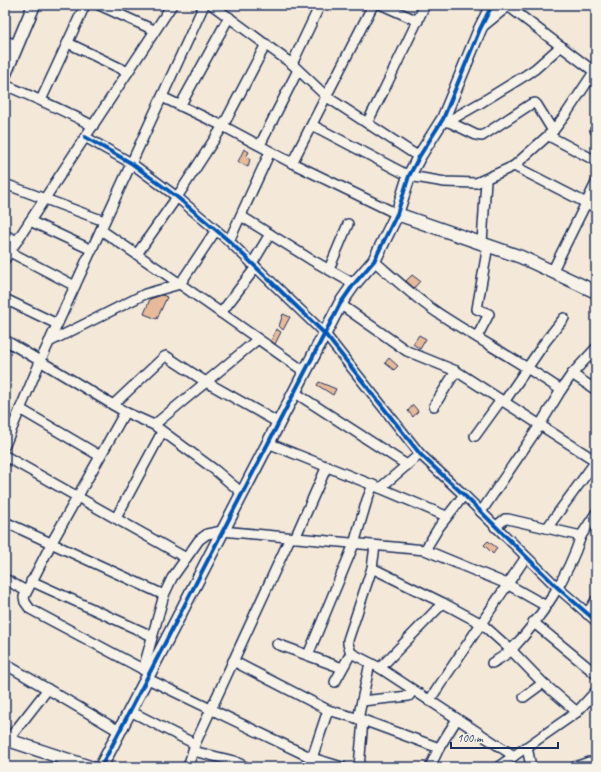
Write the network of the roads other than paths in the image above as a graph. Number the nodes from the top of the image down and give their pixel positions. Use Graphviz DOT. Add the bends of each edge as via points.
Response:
graph roads {
  1 [pos="34,5"];
  2 [pos="85,5"];
  3 [pos="100,5"];
  4 [pos="172,5"];
  5 [pos="204,5"];
  6 [pos="212,5"];
  7 [pos="320,5"];
  8 [pos="382,5"];
  9 [pos="425,5"];
  10 [pos="492,5"];
  11 [pos="508,5"];
  12 [pos="370,6"];
  13 [pos="229,17"];
  14 [pos="418,21"];
  15 [pos="480,29"];
  16 [pos="154,30"];
  17 [pos="5,41"];
  18 [pos="68,43"];
  19 [pos="266,44"];
  20 [pos="17,45"];
  21 [pos="561,46"];
  22 [pos="6,66"];
  23 [pos="295,67"];
  24 [pos="128,72"];
  25 [pos="595,72"];
  26 [pos="5,86"];
  27 [pos="162,97"];
  28 [pos="327,97"];
  29 [pos="41,100"];
  30 [pos="180,106"];
  31 [pos="445,121"];
  32 [pos="367,123"];
  33 [pos="93,126"];
  34 [pos="223,126"];
  35 [pos="312,126"];
  36 [pos="551,133"];
  37 [pos="85,137"];
  38 [pos="260,145"];
  39 [pos="270,152"];
  40 [pos="419,157"];
  41 [pos="596,161"];
  42 [pos="131,163"];
  43 [pos="292,163"];
  44 [pos="514,166"];
  45 [pos="408,176"];
  46 [pos="486,180"];
  47 [pos="596,183"];
  48 [pos="5,184"];
  49 [pos="177,197"];
  50 [pos="45,199"];
  51 [pos="586,203"];
  52 [pos="596,208"];
  53 [pos="396,214"];
  54 [pos="241,216"];
  55 [pos="30,221"];
  56 [pos="348,224"];
  57 [pos="103,226"];
  58 [pos="216,230"];
  59 [pos="270,234"];
  60 [pos="5,235"];
  61 [pos="17,241"];
  62 [pos="229,242"];
  63 [pos="485,244"];
  64 [pos="92,250"];
  65 [pos="137,254"];
  66 [pos="7,255"];
  67 [pos="374,261"];
  68 [pos="254,266"];
  69 [pos="329,269"];
  70 [pos="552,272"];
  71 [pos="180,284"];
  72 [pos="354,284"];
  73 [pos="75,286"];
  74 [pos="595,290"];
  75 [pos="5,298"];
  76 [pos="340,304"];
  77 [pos="221,313"];
  78 [pos="564,318"];
  79 [pos="57,324"];
  80 [pos="324,334"];
  81 [pos="478,337"];
  82 [pos="258,339"];
  83 [pos="5,340"];
  84 [pos="49,342"];
  85 [pos="596,348"];
  86 [pos="40,362"];
  87 [pos="527,367"];
  88 [pos="456,370"];
  89 [pos="305,372"];
  90 [pos="572,374"];
  91 [pos="206,382"];
  92 [pos="561,390"];
  93 [pos="596,390"];
  94 [pos="294,392"];
  95 [pos="502,401"];
  96 [pos="113,405"];
  97 [pos="434,406"];
  98 [pos="20,409"];
  99 [pos="125,412"];
  100 [pos="279,423"];
  101 [pos="540,425"];
  102 [pos="154,426"];
  103 [pos="162,432"];
  104 [pos="475,436"];
  105 [pos="268,443"];
  106 [pos="5,445"];
  107 [pos="420,454"];
  108 [pos="5,456"];
  109 [pos="100,456"];
  110 [pos="596,461"];
  111 [pos="407,465"];
  112 [pos="327,466"];
  113 [pos="377,487"];
  114 [pos="242,493"];
  115 [pos="464,495"];
  116 [pos="78,497"];
  117 [pos="481,512"];
  118 [pos="596,513"];
  119 [pos="446,516"];
  120 [pos="116,518"];
  121 [pos="5,522"];
  122 [pos="495,527"];
  123 [pos="547,528"];
  124 [pos="222,531"];
  125 [pos="581,536"];
  126 [pos="292,538"];
  127 [pos="51,544"];
  128 [pos="354,544"];
  129 [pos="375,546"];
  130 [pos="425,550"];
  131 [pos="526,557"];
  132 [pos="186,558"];
  133 [pos="372,568"];
  134 [pos="5,579"];
  135 [pos="32,581"];
  136 [pos="507,584"];
  137 [pos="558,588"];
  138 [pos="26,591"];
  139 [pos="164,595"];
  140 [pos="596,600"];
  141 [pos="443,603"];
  142 [pos="546,606"];
  143 [pos="587,614"];
  144 [pos="596,621"];
  145 [pos="534,622"];
  146 [pos="482,624"];
  147 [pos="152,636"];
  148 [pos="277,644"];
  149 [pos="511,650"];
  150 [pos="351,653"];
  151 [pos="308,656"];
  152 [pos="234,661"];
  153 [pos="370,663"];
  154 [pos="492,663"];
  155 [pos="5,664"];
  156 [pos="342,668"];
  157 [pos="380,668"];
  158 [pos="146,674"];
  159 [pos="596,674"];
  160 [pos="335,682"];
  161 [pos="543,683"];
  162 [pos="48,689"];
  163 [pos="413,690"];
  164 [pos="596,691"];
  165 [pos="524,697"];
  166 [pos="362,701"];
  167 [pos="430,701"];
  168 [pos="130,710"];
  169 [pos="211,710"];
  170 [pos="328,710"];
  171 [pos="577,712"];
  172 [pos="457,718"];
  173 [pos="361,720"];
  174 [pos="119,732"];
  175 [pos="6,739"];
  176 [pos="194,747"];
  177 [pos="527,747"];
  178 [pos="438,748"];
  179 [pos="514,756"];
  180 [pos="312,758"];
  181 [pos="90,767"];
  182 [pos="101,767"];
  183 [pos="188,767"];
  184 [pos="246,767"];
  185 [pos="310,767"];
  186 [pos="342,767"];
  187 [pos="359,767"];
  188 [pos="430,767"];
  189 [pos="498,767"];
  190 [pos="531,767"];
  191 [pos="575,767"];
  192 [pos="594,767"];
  1 -- 20 [label="street"];
  2 -- 18 [label="street"];
  3 -- 16 [label="street"];
  4 -- 16 [label="street"];
  5 -- 27 [label="street"];
  6 -- 13 [label="street"];
  7 -- 23 [label="street"];
  8 -- 14 [label="street"];
  9 -- 14 [label="street"];
  10 -- 15 [label="street"];
  11 -- 15 [label="street"];
  11 -- 21 [label="street"];
  12 -- 28 [label="street"];
  13 -- 19 [label="street"];
  13 -- 30 [label="street"];
  14 -- 32 [label="street"];
  15 -- 31 [label="street"];
  16 -- 24 [label="street"];
  17 -- 20 [label="street"];
  18 -- 24 [label="street"];
  18 -- 29 [label="street"];
  19 -- 23 [label="street"];
  19 -- 34 [label="street"];
  20 -- 22 [label="street"];
  21 -- 25 [label="street"];
  21 -- 31 [label="street" via="526,75"];
  23 -- 28 [label="street"];
  23 -- 38 [label="street"];
  24 -- 33 [label="street"];
  25 -- 36 [label="street"];
  26 -- 29 [label="street"];
  27 -- 30 [label="street"];
  27 -- 42 [label="street"];
  28 -- 32 [label="street"];
  28 -- 35 [label="street"];
  29 -- 33 [label="street"];
  30 -- 34 [label="street"];
  31 -- 36 [label="street" via="482,136 535,103"];
  31 -- 40 [label="street"];
  32 -- 40 [label="street"];
  33 -- 37 [label="street"];
  34 -- 38 [label="street"];
  34 -- 49 [label="street"];
  35 -- 43 [label="street"];
  35 -- 45 [label="street"];
  36 -- 41 [label="street"];
  36 -- 44 [label="street"];
  37 -- 42 [label="street"];
  37 -- 50 [label="street"];
  38 -- 39 [label="street"];
  39 -- 43 [label="street"];
  39 -- 54 [label="street"];
  40 -- 45 [label="street"];
  42 -- 49 [label="street"];
  42 -- 57 [label="street"];
  43 -- 53 [label="street"];
  44 -- 46 [label="street"];
  44 -- 51 [label="street"];
  45 -- 46 [label="street" via="463,184"];
  45 -- 53 [label="street"];
  46 -- 63 [label="street"];
  47 -- 51 [label="street"];
  48 -- 50 [label="street"];
  49 -- 58 [label="street"];
  49 -- 65 [label="street"];
  50 -- 55 [label="street"];
  50 -- 57 [label="street"];
  51 -- 52 [label="street"];
  51 -- 70 [label="street"];
  53 -- 63 [label="street"];
  53 -- 67 [label="street"];
  54 -- 59 [label="street"];
  54 -- 62 [label="street"];
  55 -- 61 [label="street"];
  55 -- 64 [label="street"];
  56 -- 69 [label="street"];
  57 -- 64 [label="street"];
  57 -- 65 [label="street"];
  58 -- 62 [label="street"];
  58 -- 71 [label="street"];
  59 -- 68 [label="street"];
  59 -- 69 [label="street"];
  60 -- 61 [label="street"];
  61 -- 66 [label="street"];
  62 -- 68 [label="street"];
  63 -- 70 [label="street" via="522,257"];
  63 -- 81 [label="street" via="478,309 489,314"];
  64 -- 73 [label="street"];
  65 -- 71 [label="street"];
  66 -- 73 [label="street"];
  67 -- 72 [label="street"];
  67 -- 81 [label="street" via="432,310"];
  68 -- 77 [label="street"];
  68 -- 80 [label="street"];
  69 -- 72 [label="street"];
  70 -- 74 [label="street"];
  71 -- 77 [label="street"];
  71 -- 84 [label="street" via="145,294"];
  72 -- 76 [label="street"];
  73 -- 79 [label="street"];
  75 -- 79 [label="street"];
  76 -- 80 [label="street"];
  76 -- 88 [label="street" via="407,351"];
  77 -- 82 [label="street"];
  78 -- 87 [label="street"];
  79 -- 84 [label="street"];
  80 -- 89 [label="street"];
  80 -- 107 [label="street"];
  81 -- 87 [label="street"];
  82 -- 89 [label="street"];
  82 -- 91 [label="street"];
  83 -- 86 [label="street"];
  84 -- 86 [label="street"];
  85 -- 90 [label="street"];
  86 -- 96 [label="street"];
  86 -- 98 [label="street"];
  87 -- 92 [label="street"];
  87 -- 95 [label="street"];
  88 -- 95 [label="street"];
  88 -- 97 [label="street"];
  89 -- 94 [label="street"];
  90 -- 92 [label="street"];
  90 -- 93 [label="street"];
  91 -- 96 [label="street" via="164,356"];
  91 -- 100 [label="street"];
  91 -- 102 [label="street"];
  92 -- 101 [label="street"];
  94 -- 100 [label="street"];
  94 -- 111 [label="street"];
  95 -- 101 [label="street"];
  95 -- 104 [label="street"];
  96 -- 99 [label="street"];
  98 -- 106 [label="street"];
  98 -- 109 [label="street"];
  99 -- 102 [label="street"];
  99 -- 109 [label="street"];
  100 -- 105 [label="street"];
  101 -- 110 [label="street"];
  101 -- 117 [label="street"];
  102 -- 103 [label="street"];
  103 -- 114 [label="street"];
  103 -- 120 [label="street"];
  105 -- 112 [label="street"];
  105 -- 114 [label="street"];
  107 -- 111 [label="street"];
  107 -- 115 [label="street"];
  108 -- 116 [label="street"];
  109 -- 116 [label="street"];
  110 -- 123 [label="street"];
  111 -- 113 [label="street"];
  112 -- 113 [label="street"];
  112 -- 126 [label="street"];
  113 -- 119 [label="street"];
  113 -- 128 [label="street" via="367,500"];
  114 -- 124 [label="street"];
  115 -- 117 [label="street"];
  115 -- 119 [label="street"];
  116 -- 120 [label="street"];
  116 -- 127 [label="street"];
  117 -- 122 [label="street"];
  118 -- 125 [label="street"];
  119 -- 130 [label="street"];
  120 -- 132 [label="street"];
  121 -- 127 [label="street"];
  122 -- 123 [label="street" via="508,519"];
  122 -- 131 [label="street"];
  123 -- 125 [label="street"];
  124 -- 126 [label="street"];
  124 -- 132 [label="street" via="207,534 199,540"];
  124 -- 158 [label="street"];
  125 -- 137 [label="street"];
  126 -- 128 [label="street"];
  126 -- 152 [label="street"];
  127 -- 135 [label="street"];
  127 -- 139 [label="street"];
  128 -- 129 [label="street"];
  128 -- 151 [label="street"];
  129 -- 130 [label="street"];
  129 -- 133 [label="street"];
  130 -- 136 [label="street"];
  131 -- 136 [label="street"];
  131 -- 137 [label="street"];
  132 -- 139 [label="street"];
  133 -- 141 [label="street"];
  133 -- 150 [label="street" via="348,640"];
  134 -- 138 [label="street"];
  135 -- 138 [label="street"];
  135 -- 147 [label="street"];
  136 -- 142 [label="street"];
  136 -- 146 [label="street"];
  137 -- 142 [label="street"];
  137 -- 143 [label="street"];
  138 -- 158 [label="street" via="24,602 30,609"];
  139 -- 147 [label="street"];
  140 -- 143 [label="street"];
  141 -- 146 [label="street"];
  141 -- 157 [label="street"];
  142 -- 145 [label="street"];
  143 -- 144 [label="street"];
  145 -- 149 [label="street"];
  145 -- 159 [label="street"];
  146 -- 149 [label="street"];
  146 -- 167 [label="street"];
  147 -- 158 [label="street"];
  148 -- 151 [label="street"];
  149 -- 154 [label="street"];
  149 -- 161 [label="street"];
  150 -- 153 [label="street"];
  150 -- 156 [label="street"];
  151 -- 156 [label="street"];
  152 -- 169 [label="street"];
  152 -- 170 [label="street"];
  153 -- 157 [label="street"];
  153 -- 166 [label="street"];
  155 -- 162 [label="street"];
  156 -- 160 [label="street"];
  157 -- 163 [label="street"];
  158 -- 168 [label="street"];
  158 -- 169 [label="street"];
  161 -- 165 [label="street"];
  161 -- 171 [label="street"];
  162 -- 174 [label="street"];
  162 -- 175 [label="street"];
  163 -- 166 [label="street" via="409,696"];
  163 -- 167 [label="street"];
  164 -- 171 [label="street"];
  166 -- 173 [label="street"];
  167 -- 172 [label="street"];
  168 -- 174 [label="street"];
  168 -- 176 [label="street"];
  169 -- 176 [label="street"];
  169 -- 180 [label="street"];
  170 -- 173 [label="street"];
  170 -- 180 [label="street"];
  171 -- 177 [label="street"];
  172 -- 178 [label="street"];
  172 -- 179 [label="street"];
  173 -- 178 [label="street"];
  173 -- 187 [label="street"];
  174 -- 182 [label="street"];
  175 -- 181 [label="street"];
  176 -- 183 [label="street"];
  176 -- 184 [label="street"];
  177 -- 179 [label="street"];
  177 -- 190 [label="street"];
  178 -- 188 [label="street"];
  179 -- 189 [label="street"];
  180 -- 185 [label="street"];
  180 -- 186 [label="street"];
  191 -- 192 [label="street" via="589,762"];
}
